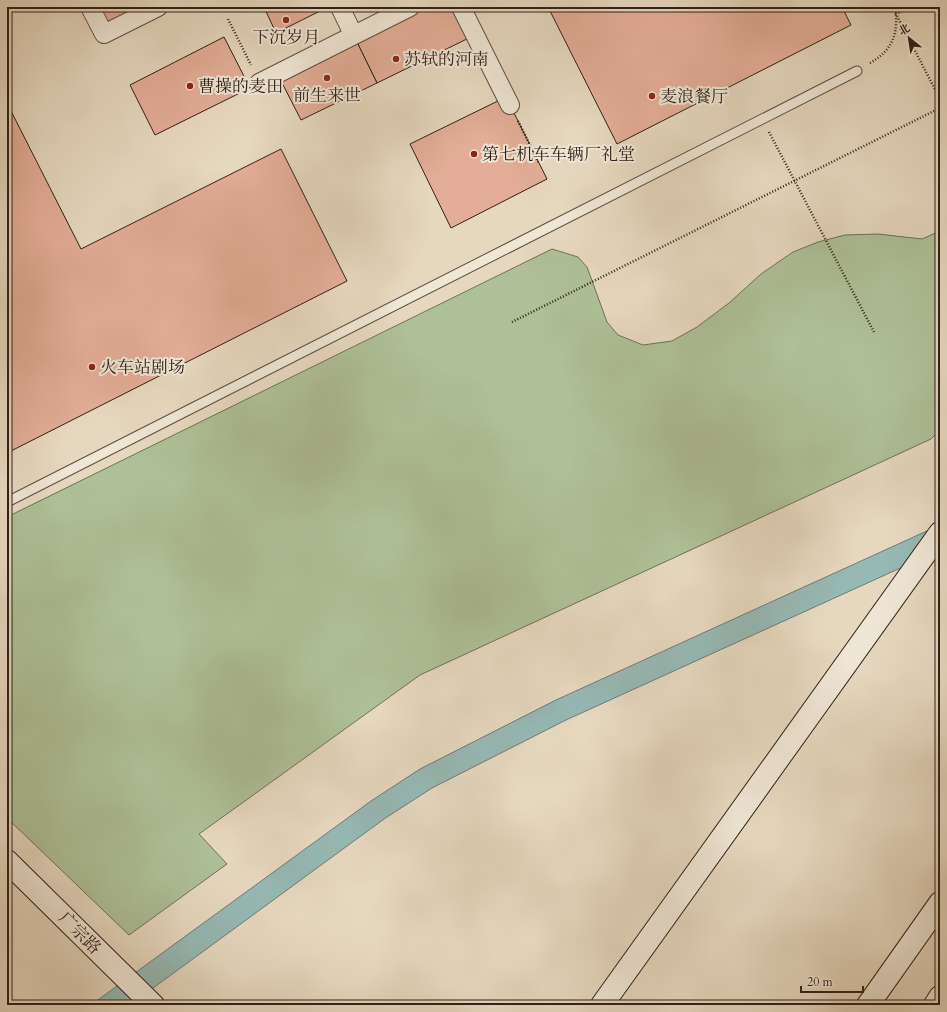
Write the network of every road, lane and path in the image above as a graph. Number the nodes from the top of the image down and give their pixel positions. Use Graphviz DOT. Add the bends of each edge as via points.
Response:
graph roads {
  1 [pos="90,7"];
  2 [pos="158,7"];
  3 [pos="340,7"];
  4 [pos="410,7"];
  5 [pos="461,7"];
  6 [pos="895,7"];
  7 [pos="910,7"];
  8 [pos="896,14"];
  9 [pos="228,19"];
  10 [pos="353,34"];
  11 [pos="857,70"];
  12 [pos="259,82"];
  13 [pos="940,99"];
  14 [pos="510,105"];
  15 [pos="940,108"];
  16 [pos="762,119"];
  17 [pos="539,163"];
  18 [pos="795,180"];
  19 [pos="512,322"];
  20 [pos="874,332"];
  21 [pos="7,502"];
  22 [pos="940,533"];
  23 [pos="7,861"];
  24 [pos="940,903"];
  25 [pos="140,993"];
  26 [pos="940,997"];
  27 [pos="602,1005"];
  28 [pos="868,1005"];
  29 [pos="934,1005"];
  1 -- 2 [label="street" via="104,34"];
  3 -- 10 [label="street"];
  4 -- 12 [label="street"];
  5 -- 14 [label="street"];
  6 -- 8 [label="path"];
  7 -- 8 [label="path"];
  8 -- 11 [label="path" via="894,36 888,50"];
  8 -- 13 [label="path"];
  9 -- 12 [label="path"];
  11 -- 16 [label="lane"];
  14 -- 17 [label="path"];
  15 -- 18 [label="path"];
  16 -- 18 [label="path"];
  16 -- 21 [label="lane"];
  18 -- 19 [label="path"];
  18 -- 20 [label="path"];
  22 -- 27 [label="street"];
  23 -- 25 [label="street, 广宗路"];
  24 -- 28 [label="street"];
  26 -- 29 [label="street"];
}
